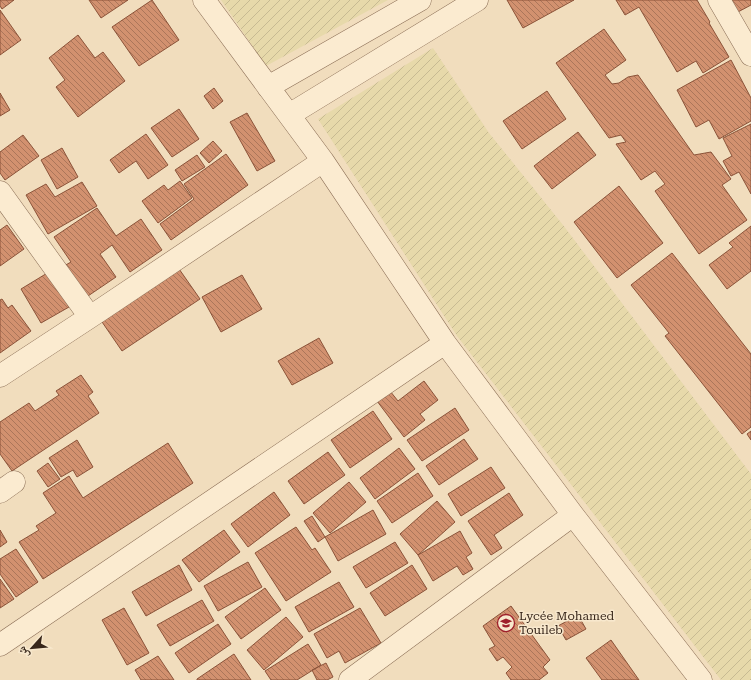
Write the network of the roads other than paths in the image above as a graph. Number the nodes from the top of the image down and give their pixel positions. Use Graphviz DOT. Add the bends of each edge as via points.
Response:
graph roads {
  1 [pos="204,0"];
  2 [pos="420,0"];
  3 [pos="477,0"];
  4 [pos="719,0"];
  5 [pos="751,55"];
  6 [pos="268,87"];
  7 [pos="289,115"];
  8 [pos="323,162"];
  9 [pos="0,192"];
  10 [pos="90,317"];
  11 [pos="445,343"];
  12 [pos="0,376"];
  13 [pos="573,515"];
  14 [pos="0,645"];
  15 [pos="350,680"];
  16 [pos="701,680"];
  1 -- 6 [label="street"];
  2 -- 6 [label="street"];
  3 -- 7 [label="street"];
  4 -- 5 [label="street"];
  6 -- 7 [label="street"];
  7 -- 8 [label="street"];
  8 -- 10 [label="street"];
  8 -- 11 [label="street"];
  9 -- 10 [label="street"];
  10 -- 12 [label="street"];
  11 -- 13 [label="street"];
  11 -- 14 [label="street"];
  13 -- 15 [label="street"];
  13 -- 16 [label="street"];
}
